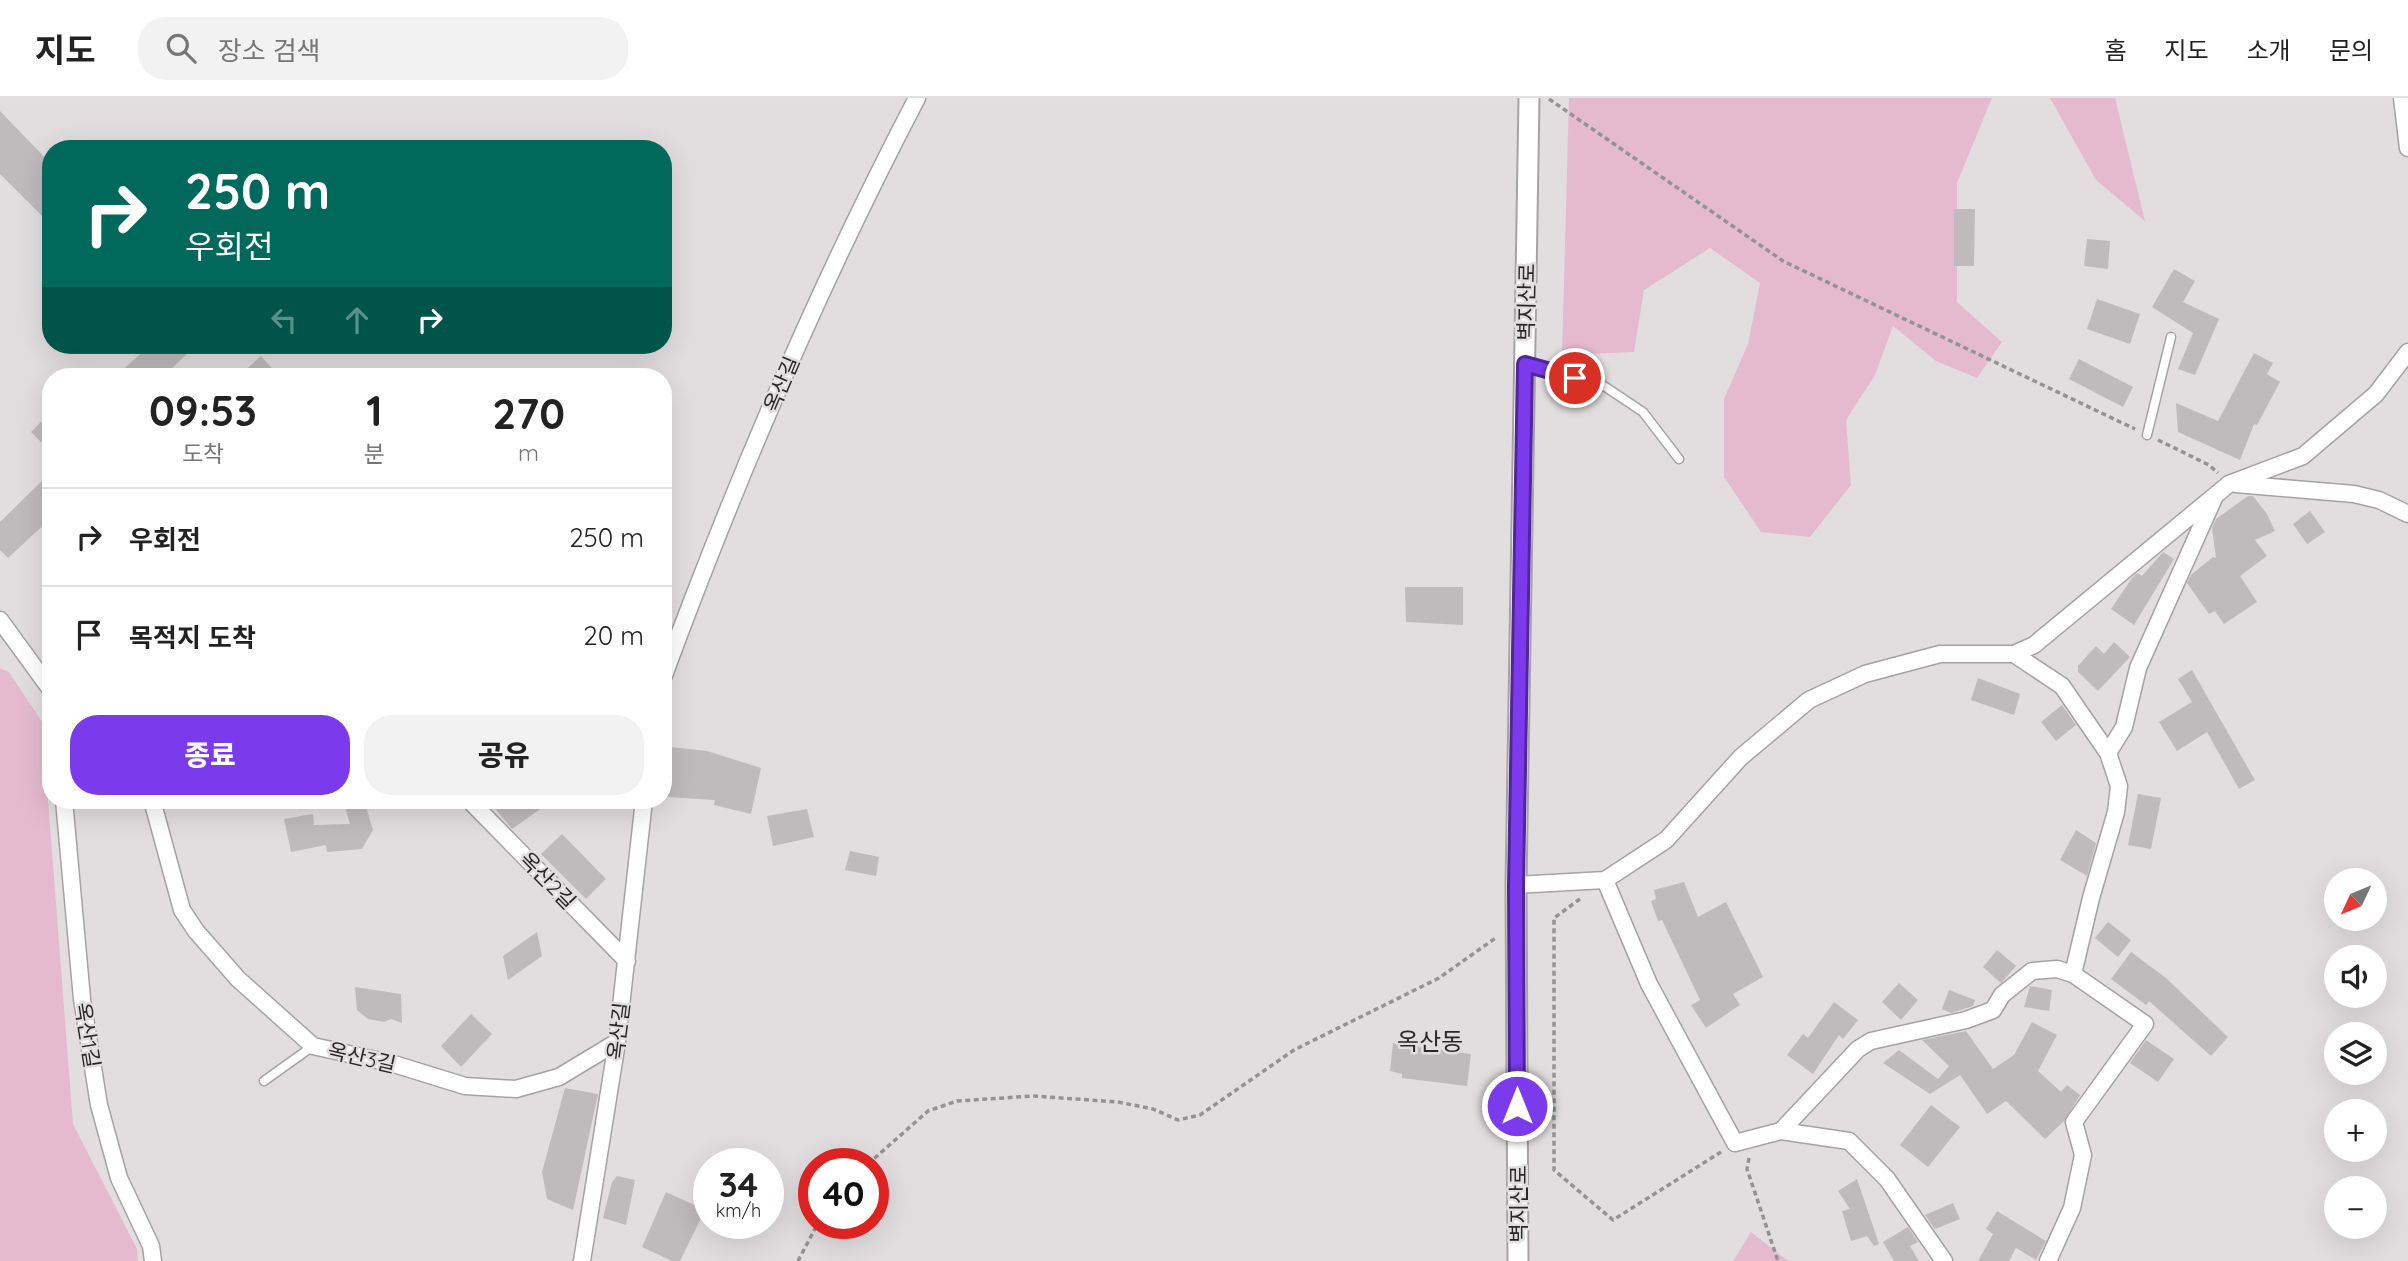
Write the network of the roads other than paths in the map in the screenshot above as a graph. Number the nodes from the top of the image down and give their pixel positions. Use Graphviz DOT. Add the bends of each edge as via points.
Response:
graph roads {
  1 [pos="917,98"];
  2 [pos="1529,98"];
  3 [pos="2402,98"];
  4 [pos="2408,148"];
  5 [pos="2171,337"];
  6 [pos="2408,352"];
  7 [pos="1525,364"];
  8 [pos="2147,435"];
  9 [pos="1679,459"];
  10 [pos="2229,484"];
  11 [pos="2215,495"];
  12 [pos="2408,514"];
  13 [pos="0,620"];
  14 [pos="672,654"];
  15 [pos="2014,654"];
  16 [pos="42,678"];
  17 [pos="2108,753"];
  18 [pos="65,809"];
  19 [pos="154,809"];
  20 [pos="478,809"];
  21 [pos="643,809"];
  22 [pos="1605,880"];
  23 [pos="1516,885"];
  24 [pos="627,961"];
  25 [pos="2073,974"];
  26 [pos="617,1042"];
  27 [pos="313,1046"];
  28 [pos="264,1081"];
  29 [pos="1781,1131"];
  30 [pos="153,1261"];
  31 [pos="582,1261"];
  32 [pos="1518,1261"];
  33 [pos="1944,1261"];
  34 [pos="2048,1261"];
  1 -- 14 [label="street, 옥산길" via="853,219"];
  2 -- 7 [label="street, 벽지산로"];
  3 -- 4 [label="street"];
  5 -- 8 [label="lane"];
  6 -- 10 [label="street" via="2376,394 2303,456"];
  7 -- 9 [label="lane" via="1601,384 1643,412"];
  7 -- 23 [label="street, 벽지산로"];
  10 -- 11 [label="street"];
  10 -- 12 [label="street" via="2354,494"];
  11 -- 15 [label="street" via="2034,645"];
  11 -- 17 [label="street" via="2138,668 2124,727"];
  13 -- 16 [label="street"];
  15 -- 17 [label="street" via="2062,686"];
  15 -- 22 [label="street" via="1940,654 1865,674 1809,700 1741,757 1666,840"];
  17 -- 25 [label="street" via="2119,786 2116,812"];
  18 -- 30 [label="street, 옥산1길" via="82,999 99,1105 119,1178 151,1246"];
  19 -- 27 [label="street, 옥산3길" via="181,910 239,979"];
  20 -- 24 [label="street, 옥산2길"];
  21 -- 24 [label="street, 옥산길"];
  22 -- 23 [label="street"];
  22 -- 29 [label="street" via="1649,984 1735,1143"];
  23 -- 32 [label="street, 벽지산로"];
  24 -- 26 [label="street, 옥산길"];
  25 -- 29 [label="street" via="2057,969 2032,971 2002,995 1993,1010 1871,1041 1858,1049"];
  25 -- 34 [label="street" via="2145,1024 2074,1122 2084,1155 2072,1208"];
  26 -- 27 [label="street, 옥산3길" via="559,1077 516,1089 465,1086"];
  26 -- 31 [label="street, 옥산길"];
  27 -- 28 [label="lane"];
  29 -- 33 [label="street" via="1849,1141 1887,1179"];
}
